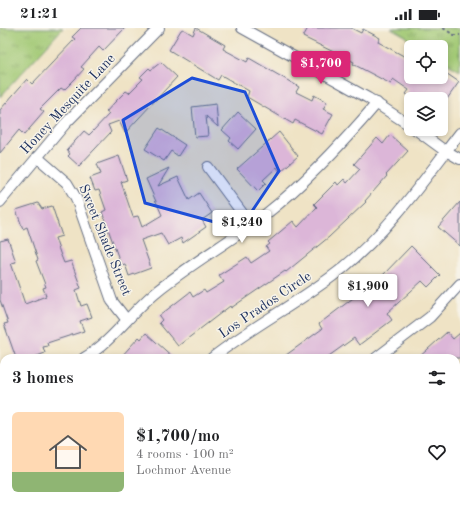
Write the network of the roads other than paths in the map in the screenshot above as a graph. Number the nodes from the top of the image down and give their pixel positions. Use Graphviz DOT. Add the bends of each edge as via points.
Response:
graph roads {
  1 [pos="159,28"];
  2 [pos="242,28"];
  3 [pos="377,103"];
  4 [pos="404,121"];
  5 [pos="460,133"];
  6 [pos="425,136"];
  7 [pos="446,151"];
  8 [pos="37,157"];
  9 [pos="460,159"];
  10 [pos="208,167"];
  11 [pos="0,202"];
  12 [pos="251,225"];
  13 [pos="460,284"];
  14 [pos="126,319"];
  15 [pos="91,354"];
  16 [pos="218,354"];
  17 [pos="381,354"];
  1 -- 8 [label="street, Honey Mesquite Lane" via="65,124"];
  2 -- 3 [label="street"];
  3 -- 4 [label="street"];
  3 -- 12 [label="street" via="314,172"];
  5 -- 7 [label="street, Los Prados Circle"];
  6 -- 7 [label="street"];
  7 -- 9 [label="street"];
  7 -- 16 [label="street, Los Prados Circle" via="394,219 343,268 296,303"];
  8 -- 11 [label="street, Honey Mesquite Lane"];
  8 -- 14 [label="street, Sweet Shade Street" via="67,183 76,198 112,301"];
  10 -- 12 [label="street"];
  12 -- 14 [label="street" via="179,274"];
  13 -- 17 [label="street" via="430,317"];
  14 -- 15 [label="street"];
}
